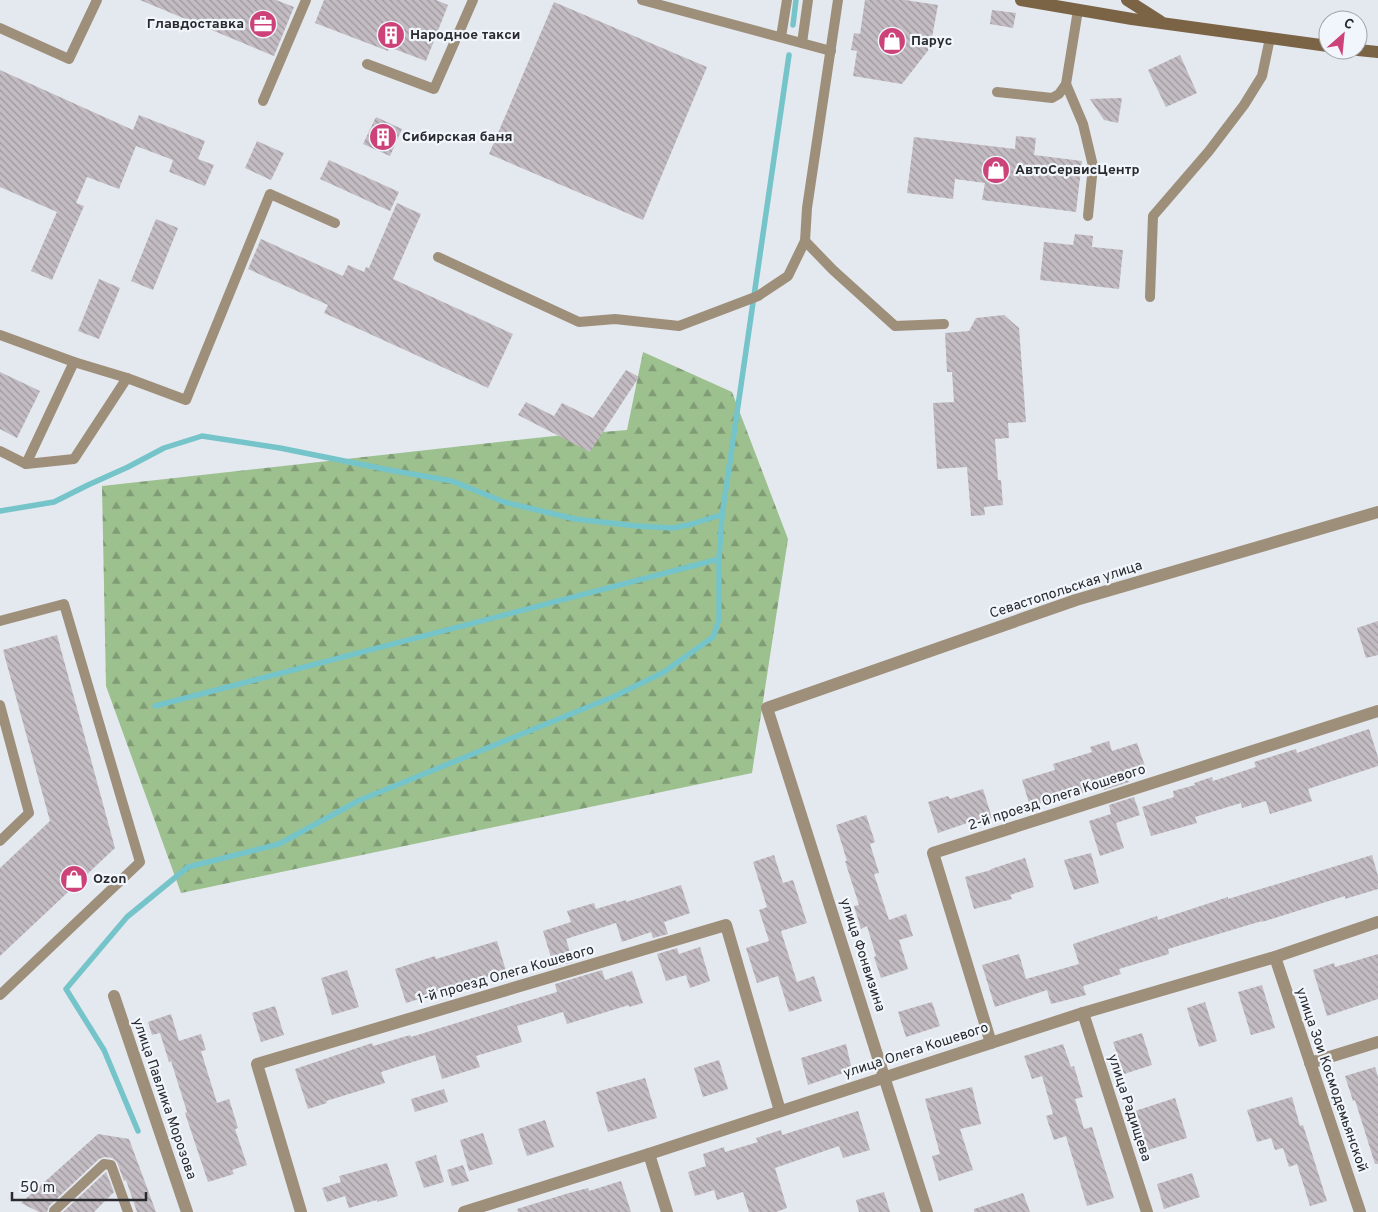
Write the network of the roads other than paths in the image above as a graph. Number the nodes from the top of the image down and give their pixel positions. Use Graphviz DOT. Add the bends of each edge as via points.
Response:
graph roads {
  1 [pos="97,0"];
  2 [pos="306,0"];
  3 [pos="472,0"];
  4 [pos="642,0"];
  5 [pos="787,0"];
  6 [pos="808,0"];
  7 [pos="838,0"];
  8 [pos="1021,0"];
  9 [pos="1127,0"];
  10 [pos="1078,10"];
  11 [pos="1164,23"];
  12 [pos="0,28"];
  13 [pos="781,37"];
  14 [pos="1270,38"];
  15 [pos="802,43"];
  16 [pos="1318,45"];
  17 [pos="830,51"];
  18 [pos="367,64"];
  19 [pos="1066,84"];
  20 [pos="997,92"];
  21 [pos="263,101"];
  22 [pos="1088,216"];
  23 [pos="335,223"];
  24 [pos="805,241"];
  25 [pos="438,257"];
  26 [pos="1150,297"];
  27 [pos="944,324"];
  28 [pos="0,335"];
  29 [pos="74,362"];
  30 [pos="128,378"];
  31 [pos="0,451"];
  32 [pos="26,464"];
  33 [pos="1378,512"];
  34 [pos="0,621"];
  35 [pos="0,705"];
  36 [pos="767,708"];
  37 [pos="1378,711"];
  38 [pos="4,737"];
  39 [pos="0,841"];
  40 [pos="1378,922"];
  41 [pos="1274,957"];
  42 [pos="0,995"];
  43 [pos="114,996"];
  44 [pos="1083,1013"];
  45 [pos="1378,1042"];
  46 [pos="991,1043"];
  47 [pos="1310,1063"];
  48 [pos="884,1077"];
  49 [pos="780,1111"];
  50 [pos="649,1154"];
  51 [pos="54,1211"];
  52 [pos="128,1212"];
  53 [pos="187,1212"];
  54 [pos="301,1212"];
  55 [pos="464,1212"];
  56 [pos="667,1212"];
  57 [pos="927,1212"];
  58 [pos="1147,1212"];
  59 [pos="1360,1212"];
  1 -- 12 [label="lane" via="69,59"];
  2 -- 21 [label="lane"];
  3 -- 18 [label="lane" via="434,89"];
  4 -- 13 [label="lane"];
  5 -- 13 [label="lane"];
  6 -- 15 [label="lane"];
  7 -- 17 [label="lane"];
  8 -- 10 [label="main road"];
  9 -- 11 [label="main road"];
  10 -- 11 [label="main road"];
  10 -- 19 [label="lane"];
  11 -- 14 [label="main road"];
  13 -- 15 [label="lane"];
  14 -- 16 [label="main road"];
  14 -- 26 [label="lane" via="1262,76 1244,105 1153,216"];
  15 -- 17 [label="lane"];
  17 -- 24 [label="lane"];
  19 -- 20 [label="lane" via="1052,98"];
  19 -- 22 [label="lane" via="1083,124 1093,166"];
  23 -- 30 [label="lane" via="270,194 186,400"];
  24 -- 25 [label="lane" via="788,276 758,296 679,326 615,319 579,322"];
  24 -- 27 [label="lane" via="895,326"];
  28 -- 29 [label="lane"];
  29 -- 30 [label="lane"];
  29 -- 32 [label="lane"];
  30 -- 32 [label="lane" via="74,459"];
  31 -- 32 [label="lane"];
  33 -- 36 [label="street, Севастопольская улица" via="1076,600"];
  34 -- 42 [label="lane" via="64,604 140,862"];
  35 -- 38 [label="lane"];
  36 -- 48 [label="street, улица Фонвизина"];
  37 -- 46 [label="street, 2-й проезд Олега Кошевого" via="933,853"];
  38 -- 39 [label="lane" via="29,813"];
  40 -- 41 [label="street, улица Олега Кошевого"];
  41 -- 44 [label="street, улица Олега Кошевого"];
  41 -- 47 [label="street, улица Зои Космодемьянской"];
  43 -- 53 [label="street, улица Павлика Морозова"];
  44 -- 46 [label="street, улица Олега Кошевого"];
  44 -- 58 [label="street, улица Радищева"];
  45 -- 47 [label="street"];
  46 -- 48 [label="street, улица Олега Кошевого"];
  47 -- 59 [label="street, улица Зои Космодемьянской"];
  48 -- 49 [label="street, улица Олега Кошевого"];
  48 -- 57 [label="street, улица Фонвизина"];
  49 -- 50 [label="street, улица Олега Кошевого"];
  49 -- 54 [label="street, 1-й проезд Олега Кошевого" via="726,925 257,1064"];
  50 -- 55 [label="street, улица Олега Кошевого"];
  50 -- 56 [label="street"];
  51 -- 52 [label="lane" via="104,1164 111,1165"];
}
